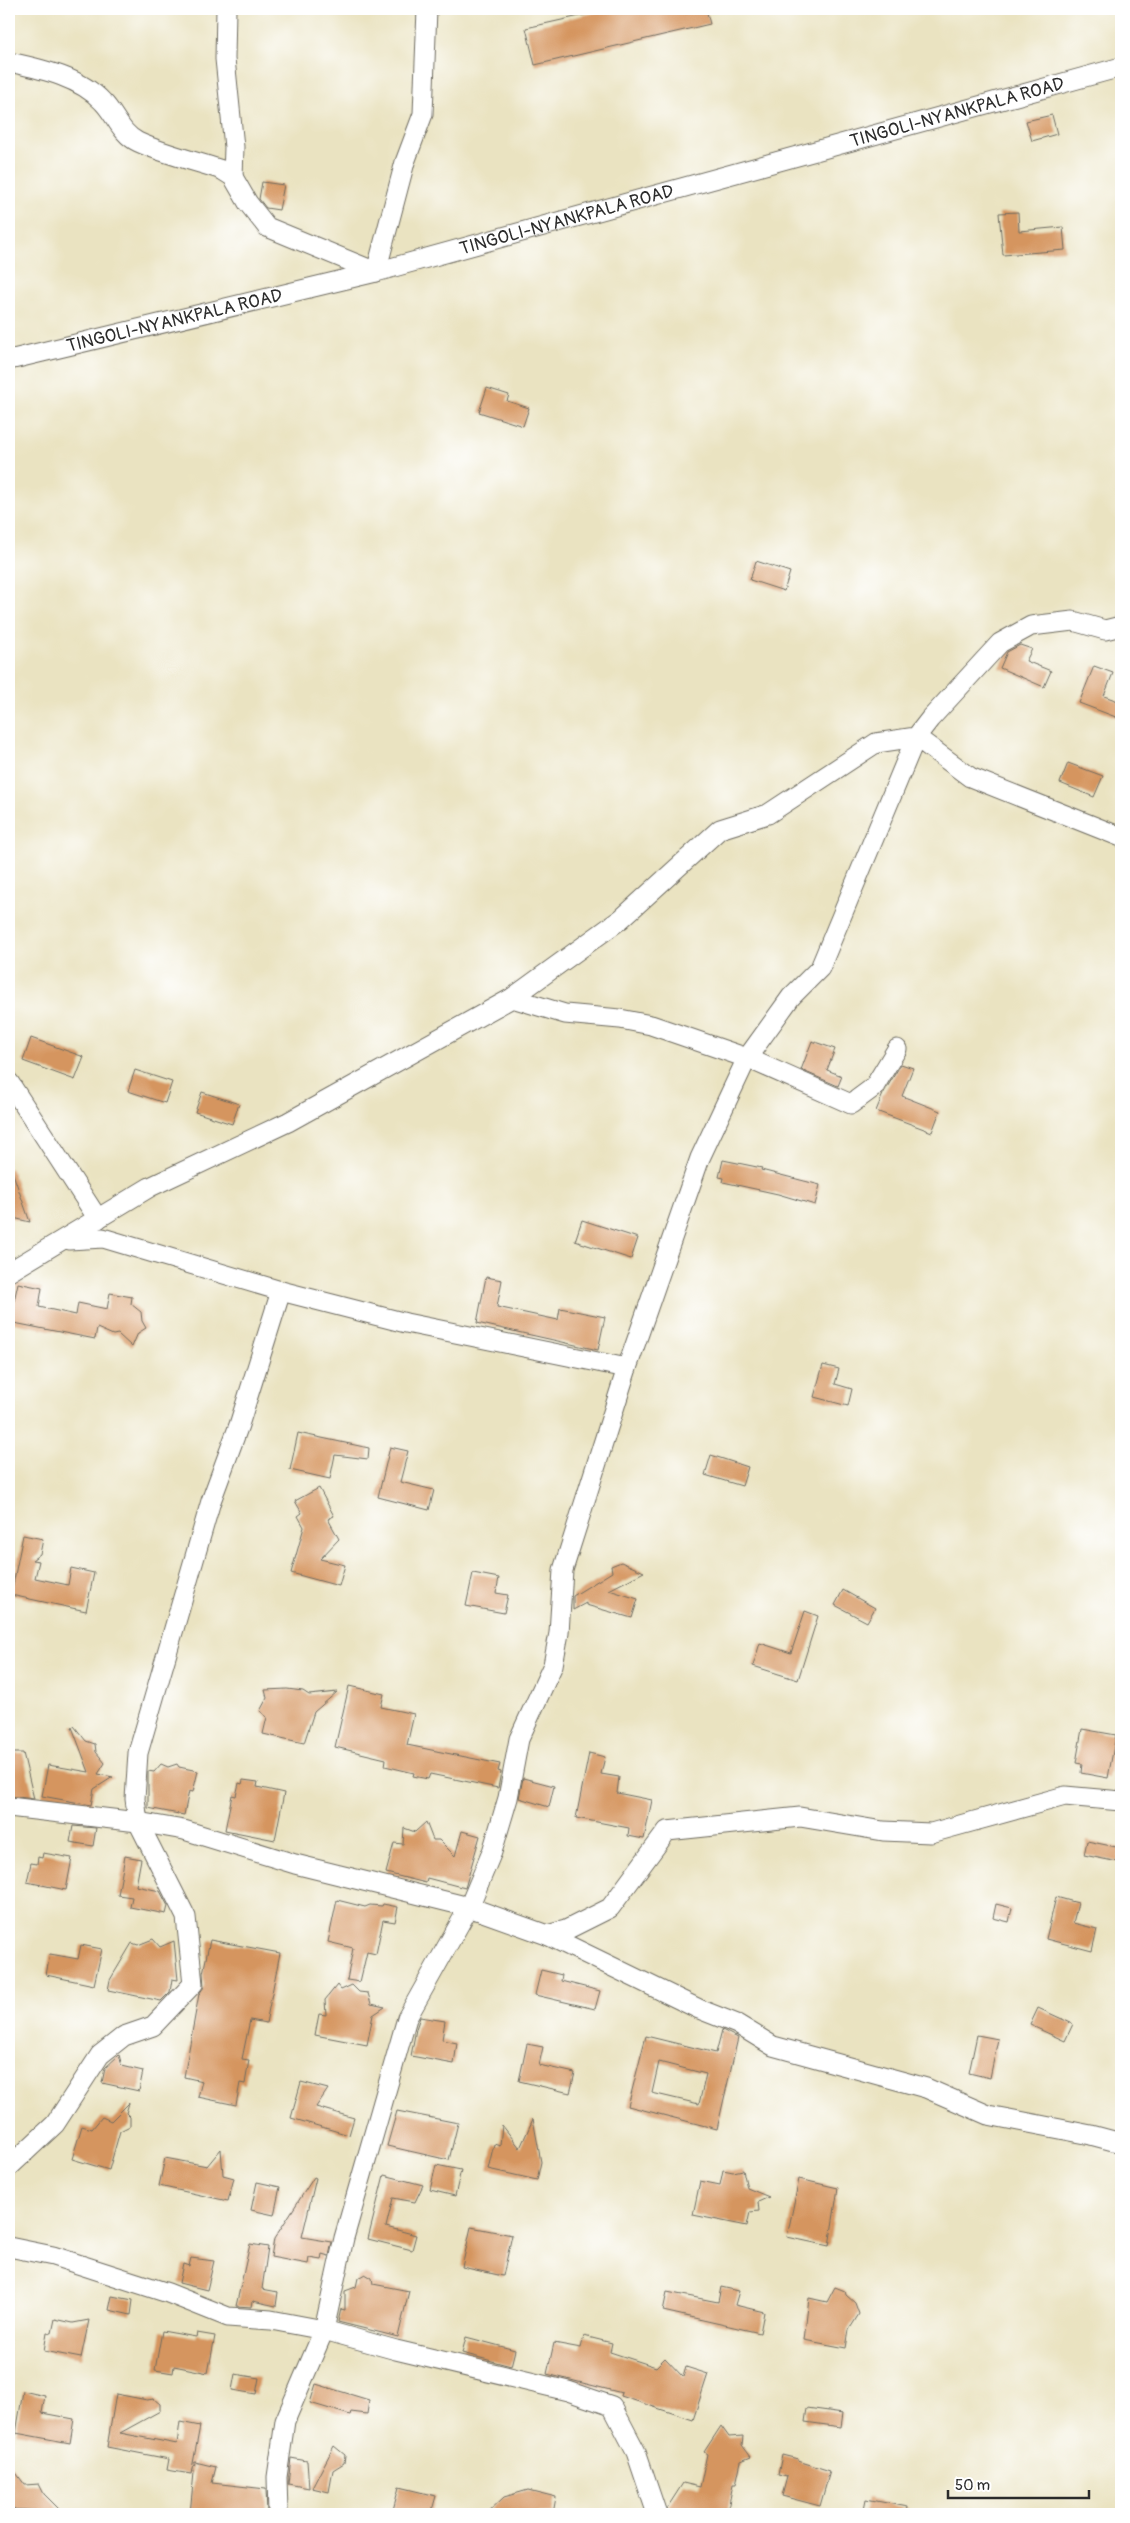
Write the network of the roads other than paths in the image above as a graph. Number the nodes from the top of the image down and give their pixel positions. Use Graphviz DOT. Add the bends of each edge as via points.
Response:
graph roads {
  1 [pos="226,9"];
  2 [pos="427,9"];
  3 [pos="9,62"];
  4 [pos="1121,67"];
  5 [pos="233,177"];
  6 [pos="376,272"];
  7 [pos="9,360"];
  8 [pos="1121,626"];
  9 [pos="916,737"];
  10 [pos="1121,837"];
  11 [pos="512,998"];
  12 [pos="897,1049"];
  13 [pos="747,1058"];
  14 [pos="9,1082"];
  15 [pos="98,1219"];
  16 [pos="62,1241"];
  17 [pos="9,1272"];
  18 [pos="281,1291"];
  19 [pos="628,1368"];
  20 [pos="1121,1801"];
  21 [pos="9,1807"];
  22 [pos="138,1822"];
  23 [pos="469,1907"];
  24 [pos="546,1935"];
  25 [pos="1121,2143"];
  26 [pos="9,2167"];
  27 [pos="9,2247"];
  28 [pos="324,2330"];
  29 [pos="278,2514"];
  30 [pos="657,2514"];
  1 -- 5 [label="street" via="225,59 234,147"];
  2 -- 6 [label="street" via="423,114 405,162"];
  3 -- 5 [label="street" via="37,68 85,87 104,102 124,131 137,142 222,170"];
  4 -- 6 [label="street, TINGOLI-NYANKPALA ROAD"];
  5 -- 6 [label="street" via="267,227"];
  6 -- 7 [label="street, TINGOLI-NYANKPALA ROAD"];
  8 -- 9 [label="street" via="1105,630 1073,621 1031,626 1000,643"];
  9 -- 10 [label="street" via="970,777"];
  9 -- 11 [label="street" via="876,743 768,814 720,829 621,919"];
  9 -- 13 [label="street" via="820,968 791,997"];
  11 -- 13 [label="street" via="565,1014 650,1025"];
  11 -- 15 [label="street" via="288,1122 150,1187"];
  12 -- 13 [label="street" via="874,1087 851,1104"];
  13 -- 19 [label="street" via="700,1158"];
  14 -- 15 [label="street"];
  15 -- 16 [label="street"];
  16 -- 17 [label="street"];
  16 -- 18 [label="street" via="103,1238"];
  18 -- 19 [label="street" via="406,1323"];
  18 -- 22 [label="street" via="211,1502 138,1753 135,1799"];
  19 -- 23 [label="street" via="563,1570 559,1633 553,1665 519,1739 508,1798 492,1852"];
  20 -- 24 [label="street" via="1065,1796 931,1834 883,1832 800,1817 667,1831 610,1908 566,1930"];
  21 -- 22 [label="street"];
  22 -- 23 [label="street" via="184,1830 295,1864"];
  22 -- 26 [label="street" via="186,1916 193,1984 153,2026 124,2036 100,2055 55,2124"];
  23 -- 24 [label="street"];
  23 -- 28 [label="street" via="407,2018 344,2238"];
  24 -- 25 [label="street" via="737,2024 773,2046 926,2088 988,2115"];
  27 -- 28 [label="street" via="53,2256 168,2293 228,2317 271,2320"];
  28 -- 29 [label="street" via="285,2421 277,2478"];
  28 -- 30 [label="street" via="568,2391 612,2406 636,2452"];
}
